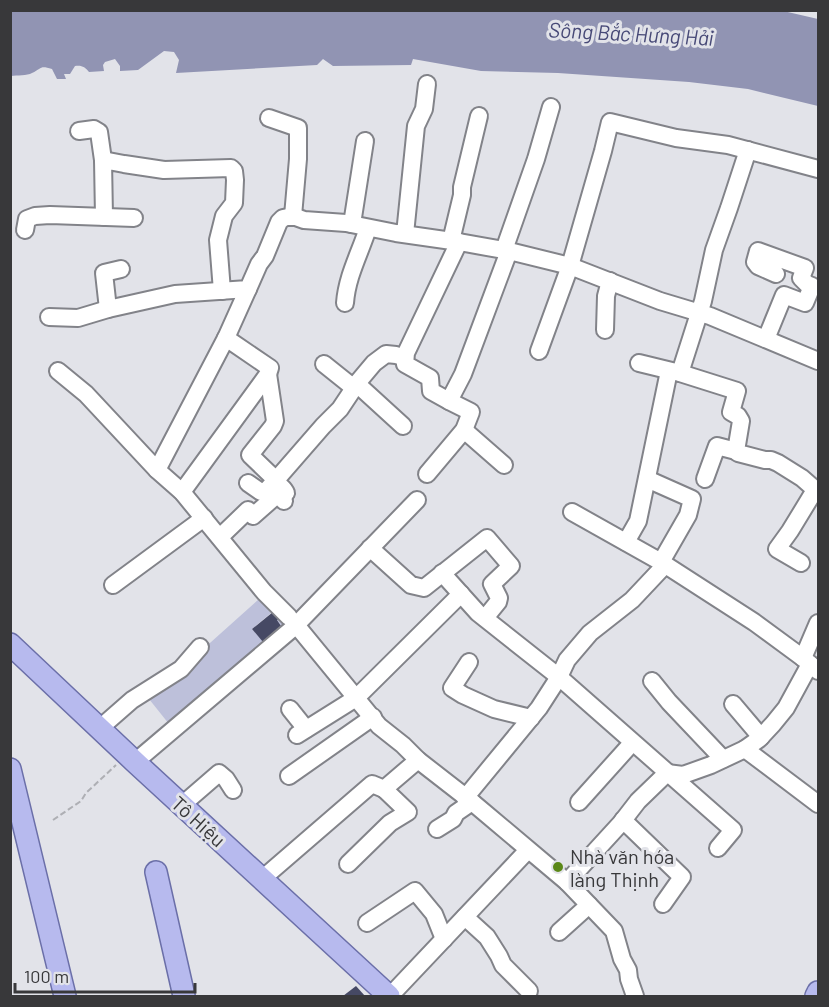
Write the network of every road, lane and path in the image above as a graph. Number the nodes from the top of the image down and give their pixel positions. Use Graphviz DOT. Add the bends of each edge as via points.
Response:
graph roads {
  1 [pos="427,84"];
  2 [pos="551,107"];
  3 [pos="479,116"];
  4 [pos="269,118"];
  5 [pos="79,131"];
  6 [pos="365,141"];
  7 [pos="748,150"];
  8 [pos="103,160"];
  9 [pos="819,169"];
  10 [pos="293,216"];
  11 [pos="104,217"];
  12 [pos="134,218"];
  13 [pos="360,226"];
  14 [pos="25,230"];
  15 [pos="405,234"];
  16 [pos="455,242"];
  17 [pos="507,251"];
  18 [pos="570,266"];
  19 [pos="121,269"];
  20 [pos="776,274"];
  21 [pos="610,281"];
  22 [pos="248,289"];
  23 [pos="222,291"];
  24 [pos="345,303"];
  25 [pos="108,309"];
  26 [pos="700,313"];
  27 [pos="49,317"];
  28 [pos="605,330"];
  29 [pos="226,338"];
  30 [pos="766,339"];
  31 [pos="539,351"];
  32 [pos="405,358"];
  33 [pos="819,361"];
  34 [pos="639,363"];
  35 [pos="324,364"];
  36 [pos="58,371"];
  37 [pos="674,372"];
  38 [pos="268,374"];
  39 [pos="355,386"];
  40 [pos="449,401"];
  41 [pos="403,426"];
  42 [pos="464,430"];
  43 [pos="736,451"];
  44 [pos="504,465"];
  45 [pos="163,469"];
  46 [pos="427,474"];
  47 [pos="647,479"];
  48 [pos="705,479"];
  49 [pos="248,483"];
  50 [pos="817,491"];
  51 [pos="182,492"];
  52 [pos="282,492"];
  53 [pos="417,500"];
  54 [pos="572,512"];
  55 [pos="204,518"];
  56 [pos="220,537"];
  57 [pos="626,542"];
  58 [pos="370,548"];
  59 [pos="801,563"];
  60 [pos="663,564"];
  61 [pos="442,573"];
  62 [pos="113,585"];
  63 [pos="461,594"];
  64 [pos="485,618"];
  65 [pos="295,623"];
  66 [pos="819,623"];
  67 [pos="200,647"];
  68 [pos="14,654"];
  69 [pos="469,662"];
  70 [pos="810,664"];
  71 [pos="559,677"];
  72 [pos="652,681"];
  73 [pos="356,698"];
  74 [pos="733,704"];
  75 [pos="290,709"];
  76 [pos="373,717"];
  77 [pos="531,718"];
  78 [pos="100,728"];
  79 [pos="761,737"];
  80 [pos="632,743"];
  81 [pos="745,749"];
  82 [pos="131,759"];
  83 [pos="723,759"];
  84 [pos="418,760"];
  85 [pos="10,769"];
  86 [pos="667,773"];
  87 [pos="289,776"];
  88 [pos="384,789"];
  89 [pos="233,790"];
  90 [pos="469,800"];
  91 [pos="579,802"];
  92 [pos="819,804"];
  93 [pos="182,805"];
  94 [pos="53,820"];
  95 [pos="623,820"];
  96 [pos="437,829"];
  97 [pos="718,848"];
  98 [pos="528,850"];
  99 [pos="348,864"];
  100 [pos="156,872"];
  101 [pos="262,879"];
  102 [pos="567,882"];
  103 [pos="663,904"];
  104 [pos="589,906"];
  105 [pos="465,917"];
  106 [pos="367,923"];
  107 [pos="559,932"];
  108 [pos="444,939"];
  109 [pos="530,991"];
  110 [pos="819,992"];
  111 [pos="65,996"];
  112 [pos="184,996"];
  113 [pos="389,996"];
  114 [pos="635,996"];
  115 [pos="816,996"];
  1 -- 15 [label="street" via="424,109 416,126"];
  2 -- 17 [label="street"];
  3 -- 16 [label="street" via="462,187"];
  4 -- 10 [label="street" via="298,128"];
  5 -- 8 [label="street" via="99,132"];
  6 -- 13 [label="street"];
  7 -- 9 [label="street"];
  7 -- 18 [label="street" via="610,122"];
  7 -- 26 [label="street" via="714,250"];
  8 -- 11 [label="street"];
  8 -- 23 [label="street" via="164,170 234,171 234,203 224,216 218,240"];
  10 -- 13 [label="street"];
  10 -- 22 [label="street" via="279,222"];
  11 -- 12 [label="street"];
  11 -- 14 [label="street" via="35,216 27,219"];
  13 -- 15 [label="street"];
  13 -- 24 [label="street"];
  15 -- 16 [label="street"];
  16 -- 17 [label="street"];
  16 -- 32 [label="street"];
  17 -- 18 [label="street"];
  17 -- 40 [label="street" via="463,374"];
  18 -- 21 [label="street"];
  18 -- 31 [label="street"];
  19 -- 25 [label="street" via="104,273"];
  20 -- 30 [label="street" via="758,267 758,251 805,268 801,278 812,286 805,303 784,295"];
  21 -- 26 [label="street"];
  21 -- 28 [label="street"];
  22 -- 23 [label="street"];
  22 -- 29 [label="street"];
  23 -- 25 [label="street" via="175,294"];
  25 -- 27 [label="street" via="78,318"];
  26 -- 30 [label="street"];
  26 -- 37 [label="street"];
  29 -- 38 [label="street" via="270,368"];
  29 -- 45 [label="street"];
  30 -- 33 [label="street"];
  32 -- 39 [label="street" via="386,354"];
  32 -- 40 [label="street" via="405,364 430,378 431,391"];
  34 -- 37 [label="street"];
  35 -- 39 [label="street"];
  36 -- 45 [label="street"];
  37 -- 43 [label="street" via="737,391 731,412 741,421"];
  37 -- 47 [label="street"];
  38 -- 51 [label="street"];
  38 -- 52 [label="street" via="275,421 250,455"];
  39 -- 41 [label="street"];
  39 -- 52 [label="street" via="340,409 291,461"];
  40 -- 42 [label="street" via="471,412"];
  42 -- 44 [label="street"];
  42 -- 46 [label="street"];
  43 -- 48 [label="street" via="717,446"];
  43 -- 50 [label="street" via="778,463"];
  45 -- 51 [label="street"];
  47 -- 57 [label="street" via="638,521"];
  47 -- 60 [label="street" via="692,499"];
  49 -- 52 [label="street" via="261,492"];
  50 -- 59 [label="street" via="777,549"];
  51 -- 55 [label="street"];
  52 -- 56 [label="street" via="253,516 248,510"];
  53 -- 58 [label="street"];
  54 -- 57 [label="street"];
  55 -- 56 [label="street"];
  55 -- 62 [label="street"];
  56 -- 65 [label="street"];
  57 -- 60 [label="street"];
  58 -- 61 [label="street" via="411,585 424,588"];
  58 -- 65 [label="street"];
  60 -- 70 [label="street" via="754,622"];
  60 -- 71 [label="street" via="632,600 590,633 567,660"];
  61 -- 63 [label="street"];
  61 -- 64 [label="street" via="487,538 511,566 492,584 499,598"];
  63 -- 64 [label="street"];
  63 -- 73 [label="street"];
  64 -- 71 [label="street"];
  65 -- 73 [label="street"];
  65 -- 82 [label="street"];
  66 -- 70 [label="street"];
  67 -- 78 [label="street" via="181,669 132,700"];
  68 -- 78 [label="main road, Tô Hiệu"];
  69 -- 77 [label="street" via="452,688 494,709"];
  70 -- 79 [label="street" via="786,708"];
  71 -- 77 [label="street"];
  71 -- 80 [label="street"];
  72 -- 83 [label="street"];
  73 -- 75 [label="street" via="302,732"];
  73 -- 76 [label="street"];
  74 -- 79 [label="street"];
  76 -- 84 [label="street"];
  76 -- 87 [label="street"];
  77 -- 90 [label="street"];
  78 -- 82 [label="main road, Tô Hiệu"];
  79 -- 81 [label="street"];
  80 -- 86 [label="street"];
  80 -- 91 [label="street"];
  81 -- 83 [label="street"];
  81 -- 92 [label="street"];
  82 -- 93 [label="main road, Tô Hiệu"];
  82 -- 94 [label="path"];
  83 -- 86 [label="street" via="683,775"];
  84 -- 88 [label="street"];
  84 -- 90 [label="street"];
  85 -- 111 [label="main road"];
  86 -- 95 [label="street"];
  86 -- 97 [label="street" via="733,830"];
  88 -- 99 [label="street" via="408,812 390,823"];
  88 -- 101 [label="street" via="372,784"];
  89 -- 93 [label="street" via="219,773"];
  90 -- 96 [label="street" via="453,819"];
  90 -- 98 [label="street"];
  93 -- 101 [label="main road, Tô Hiệu"];
  95 -- 102 [label="street"];
  95 -- 103 [label="street" via="687,871"];
  98 -- 102 [label="street"];
  98 -- 105 [label="street"];
  100 -- 112 [label="main road"];
  101 -- 113 [label="main road, Tô Hiệu"];
  102 -- 104 [label="street"];
  104 -- 107 [label="street"];
  104 -- 114 [label="street" via="614,932"];
  105 -- 108 [label="street"];
  105 -- 109 [label="street" via="487,937 503,965"];
  106 -- 108 [label="street" via="415,891 434,914"];
  108 -- 113 [label="street"];
  110 -- 115 [label="main road"];
}
